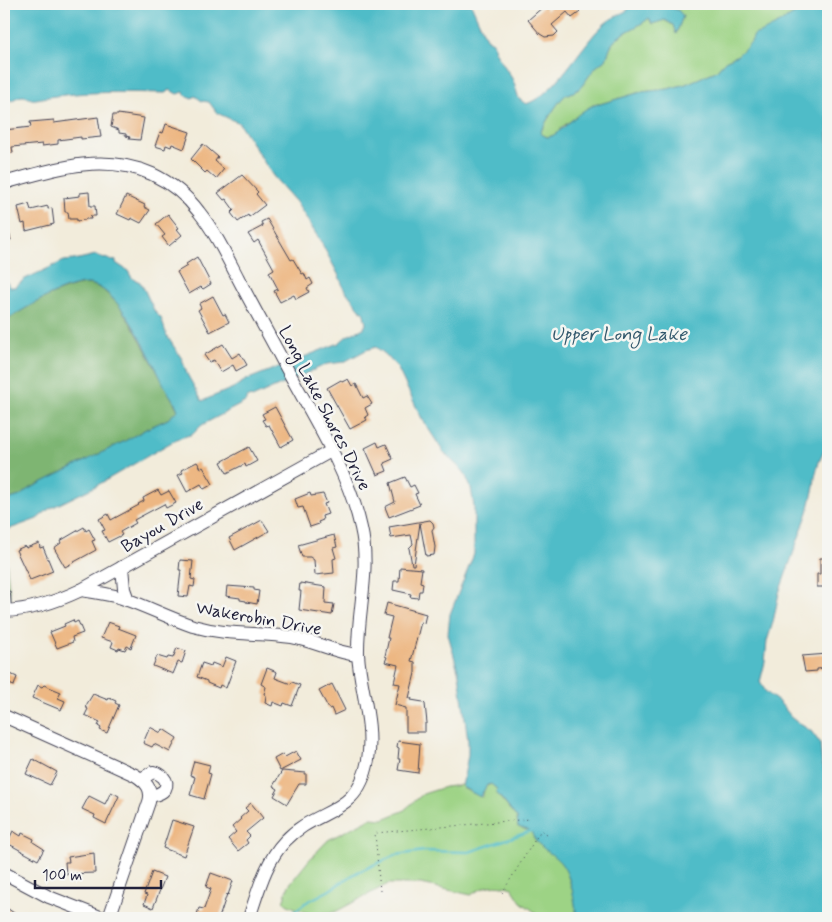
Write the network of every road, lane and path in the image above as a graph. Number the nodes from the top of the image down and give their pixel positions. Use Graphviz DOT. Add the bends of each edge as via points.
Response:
graph roads {
  1 [pos="4,182"];
  2 [pos="331,450"];
  3 [pos="122,568"];
  4 [pos="81,590"];
  5 [pos="4,595"];
  6 [pos="128,600"];
  7 [pos="4,612"];
  8 [pos="358,655"];
  9 [pos="4,716"];
  10 [pos="141,778"];
  11 [pos="151,796"];
  12 [pos="530,819"];
  13 [pos="547,834"];
  14 [pos="4,873"];
  15 [pos="380,891"];
  16 [pos="502,893"];
  17 [pos="103,918"];
  18 [pos="109,918"];
  19 [pos="248,918"];
  1 -- 2 [label="street, Long Lake Shores Drive" via="70,166 98,163 133,168 165,181 188,199 209,226"];
  2 -- 3 [label="street, Bayou Drive"];
  2 -- 8 [label="street, Long Lake Shores Drive" via="352,497 364,541 365,572"];
  3 -- 4 [label="street, Bayou Drive"];
  3 -- 6 [label="street"];
  4 -- 6 [label="street, Wakerobin Drive"];
  4 -- 7 [label="street, Bayou Drive" via="40,606"];
  5 -- 7 [label="street"];
  6 -- 8 [label="street, Wakerobin Drive" via="208,630 293,637"];
  8 -- 19 [label="street, Long Lake Shores Drive" via="370,737 364,775 346,802 301,827 284,842 269,863"];
  9 -- 10 [label="street"];
  10 -- 11 [label="street" via="150,789"];
  10 -- 11 [label="street" via="153,772 164,778 165,789"];
  11 -- 18 [label="street"];
  12 -- 15 [label="path" via="375,833"];
  13 -- 16 [label="path" via="542,830"];
  14 -- 17 [label="street" via="48,897"];
}
